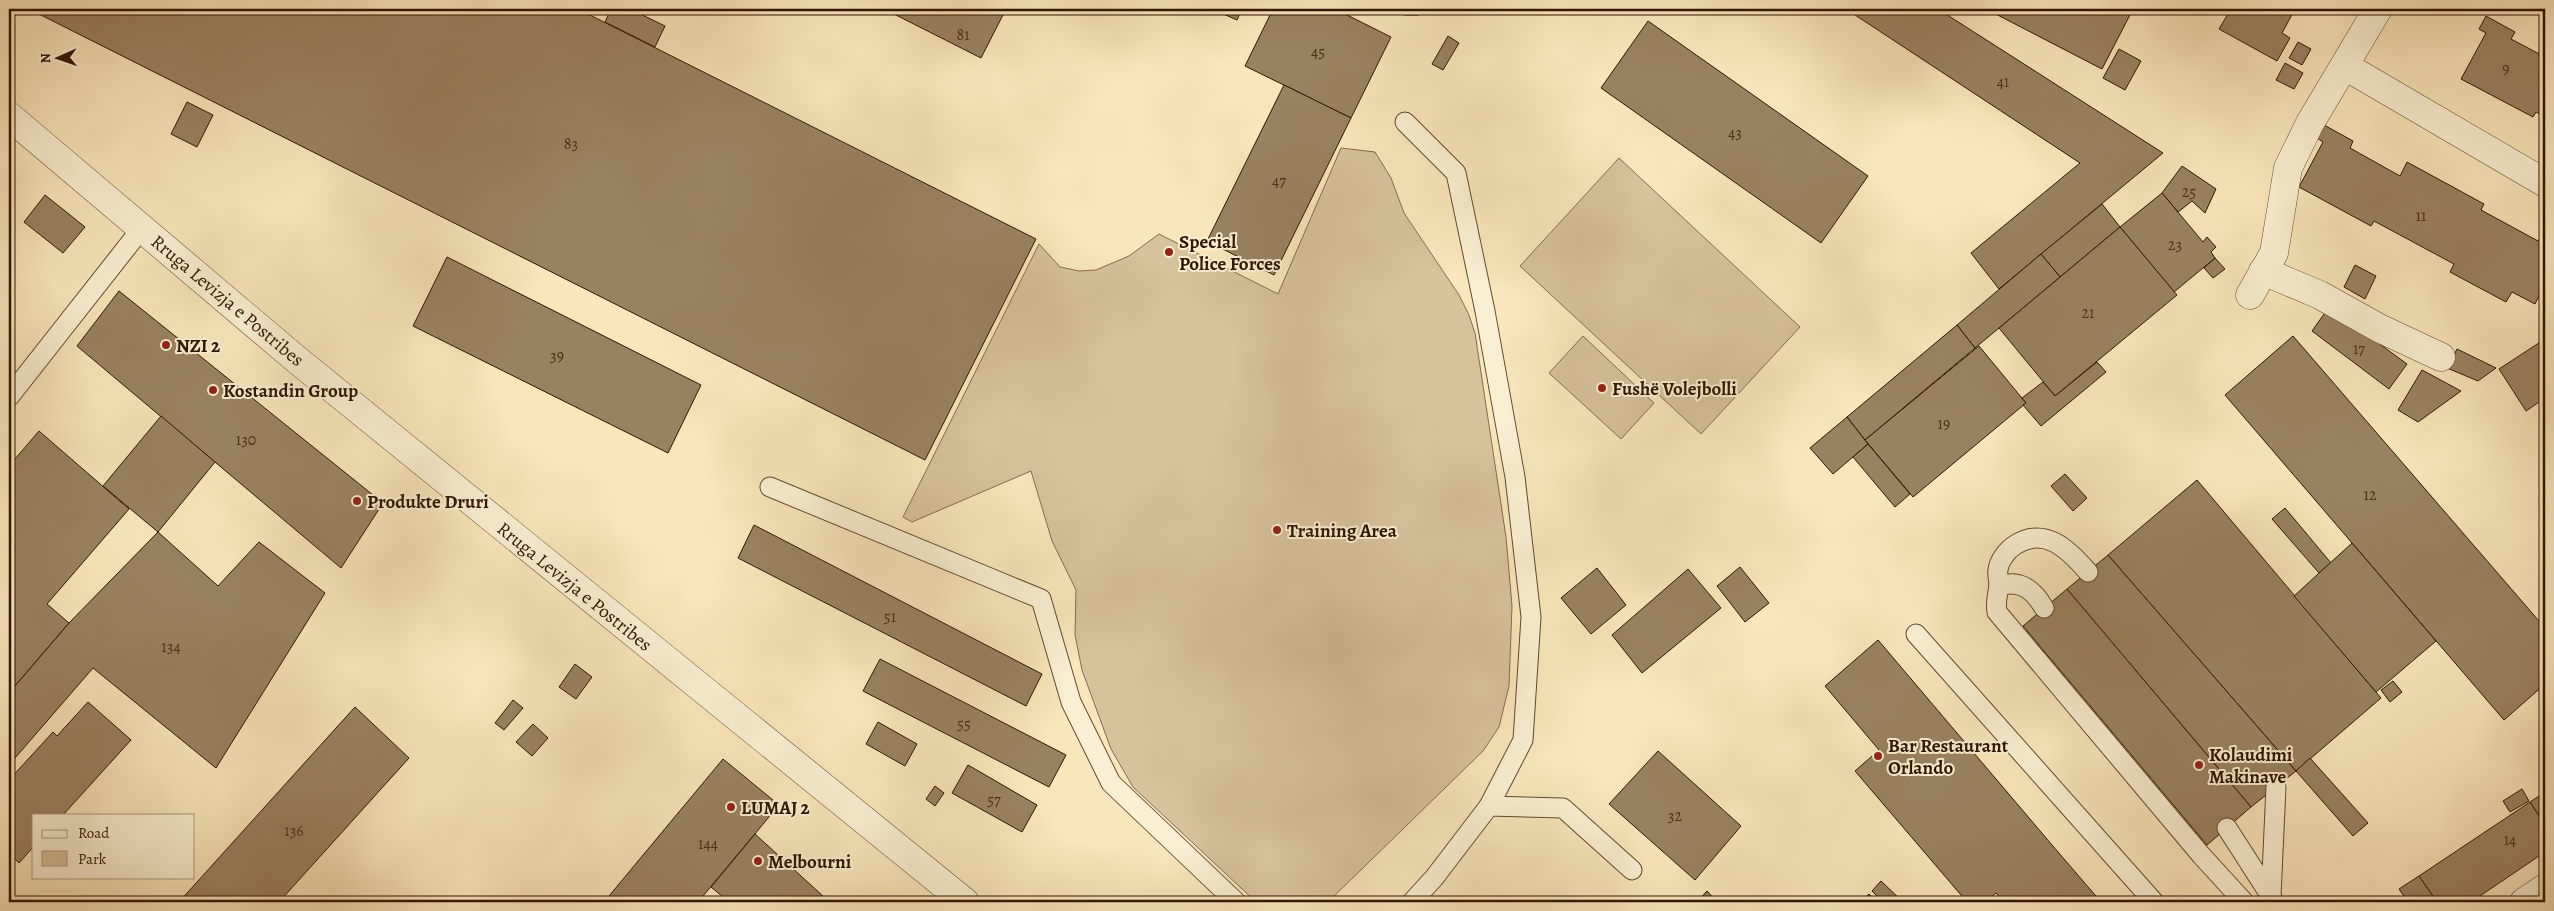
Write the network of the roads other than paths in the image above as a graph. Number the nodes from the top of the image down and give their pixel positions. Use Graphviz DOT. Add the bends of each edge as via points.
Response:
graph roads {
  1 [pos="2378,9"];
  2 [pos="2345,66"];
  3 [pos="9,116"];
  4 [pos="1405,122"];
  5 [pos="2545,183"];
  6 [pos="142,228"];
  7 [pos="2263,272"];
  8 [pos="2250,295"];
  9 [pos="2441,357"];
  10 [pos="9,397"];
  11 [pos="770,487"];
  12 [pos="2088,572"];
  13 [pos="1999,586"];
  14 [pos="2044,608"];
  15 [pos="1916,634"];
  16 [pos="2276,787"];
  17 [pos="1489,806"];
  18 [pos="2228,828"];
  19 [pos="1632,870"];
  20 [pos="2545,888"];
  21 [pos="2273,899"];
  22 [pos="965,902"];
  23 [pos="1236,902"];
  24 [pos="1412,902"];
  25 [pos="2154,902"];
  26 [pos="2244,902"];
  27 [pos="2524,902"];
  1 -- 2 [label="street"];
  2 -- 5 [label="street"];
  2 -- 7 [label="street" via="2310,123 2288,168 2274,253"];
  3 -- 6 [label="street, Rruga Levizja e Postribes"];
  4 -- 17 [label="lane" via="1456,173 1486,310 1515,477 1531,617 1523,740"];
  6 -- 10 [label="lane, Rruga Levizja e Postribes"];
  6 -- 22 [label="street, Rruga Levizja e Postribes" via="296,359"];
  7 -- 8 [label="street"];
  7 -- 9 [label="street" via="2320,295 2378,328"];
  11 -- 23 [label="lane" via="1041,599 1071,702 1111,783"];
  12 -- 13 [label="lane" via="2071,552 2050,538 2036,537 2011,547 1998,570"];
  13 -- 14 [label="lane" via="2009,583 2020,585 2038,598"];
  13 -- 26 [label="lane" via="1995,598 1997,612 2013,634"];
  15 -- 25 [label="lane"];
  16 -- 21 [label="lane"];
  17 -- 19 [label="lane" via="1562,808"];
  17 -- 24 [label="lane"];
  18 -- 21 [label="lane"];
  20 -- 27 [label="street"];
}
